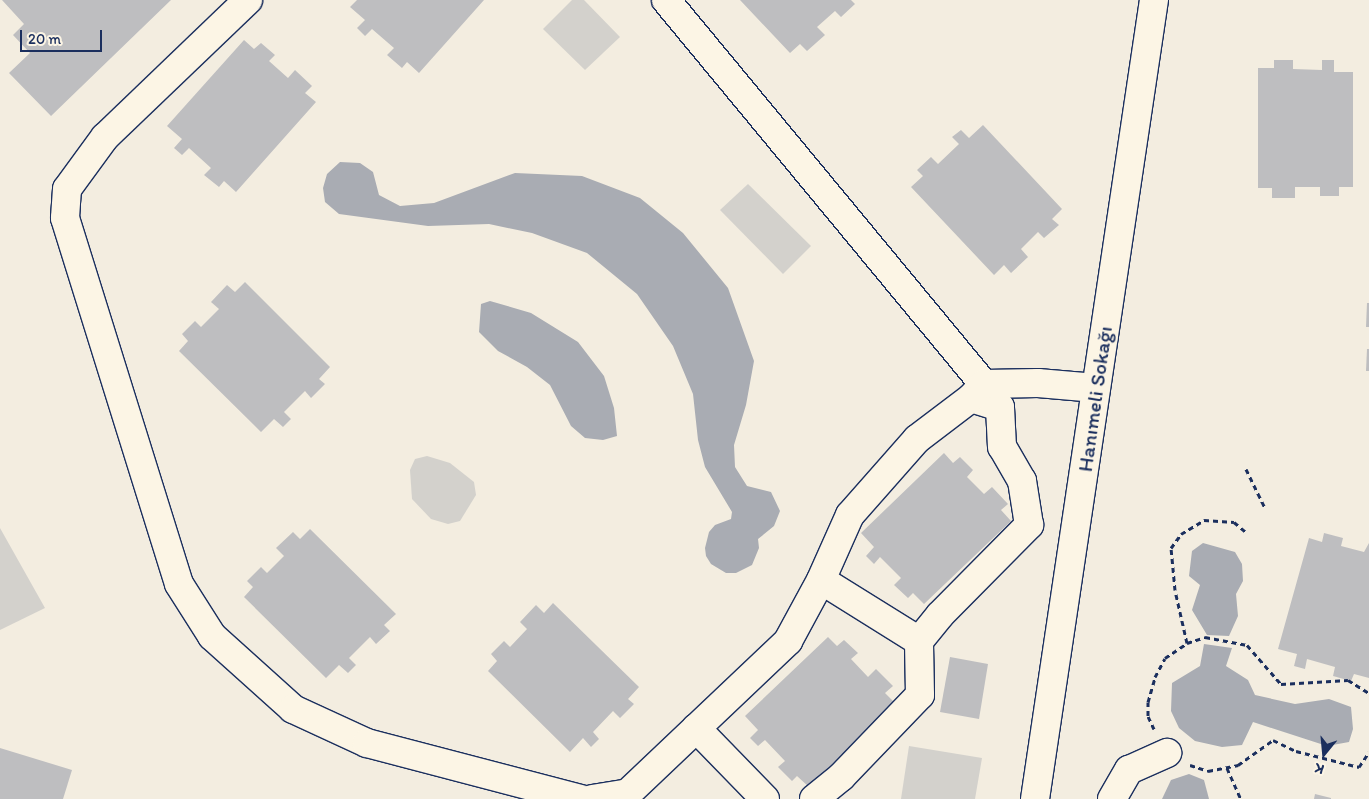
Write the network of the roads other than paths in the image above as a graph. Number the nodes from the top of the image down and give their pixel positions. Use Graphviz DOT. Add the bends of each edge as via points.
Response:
graph roads {
  1 [pos="248,0"];
  2 [pos="666,0"];
  3 [pos="1154,0"];
  4 [pos="1096,388"];
  5 [pos="978,391"];
  6 [pos="821,580"];
  7 [pos="919,641"];
  8 [pos="696,728"];
  9 [pos="1167,752"];
  10 [pos="581,799"];
  11 [pos="592,799"];
  12 [pos="765,799"];
  13 [pos="814,799"];
  14 [pos="1035,799"];
  15 [pos="1112,799"];
  1 -- 10 [label="street" via="105,137 67,189 65,218 179,584 212,636 293,709 367,743"];
  2 -- 5 [label="street"];
  3 -- 4 [label="street, Hanımeli Sokağı"];
  4 -- 5 [label="street" via="1038,383"];
  4 -- 14 [label="street, Hanımeli Sokağı"];
  5 -- 6 [label="street" via="917,439 850,515"];
  5 -- 7 [label="street" via="1000,407 1002,447 1022,481 1029,525 940,615"];
  6 -- 7 [label="street"];
  6 -- 8 [label="street" via="788,640"];
  7 -- 13 [label="street" via="920,695 841,778"];
  8 -- 11 [label="street" via="628,793"];
  8 -- 12 [label="street"];
  9 -- 15 [label="street" via="1128,770"];
}
